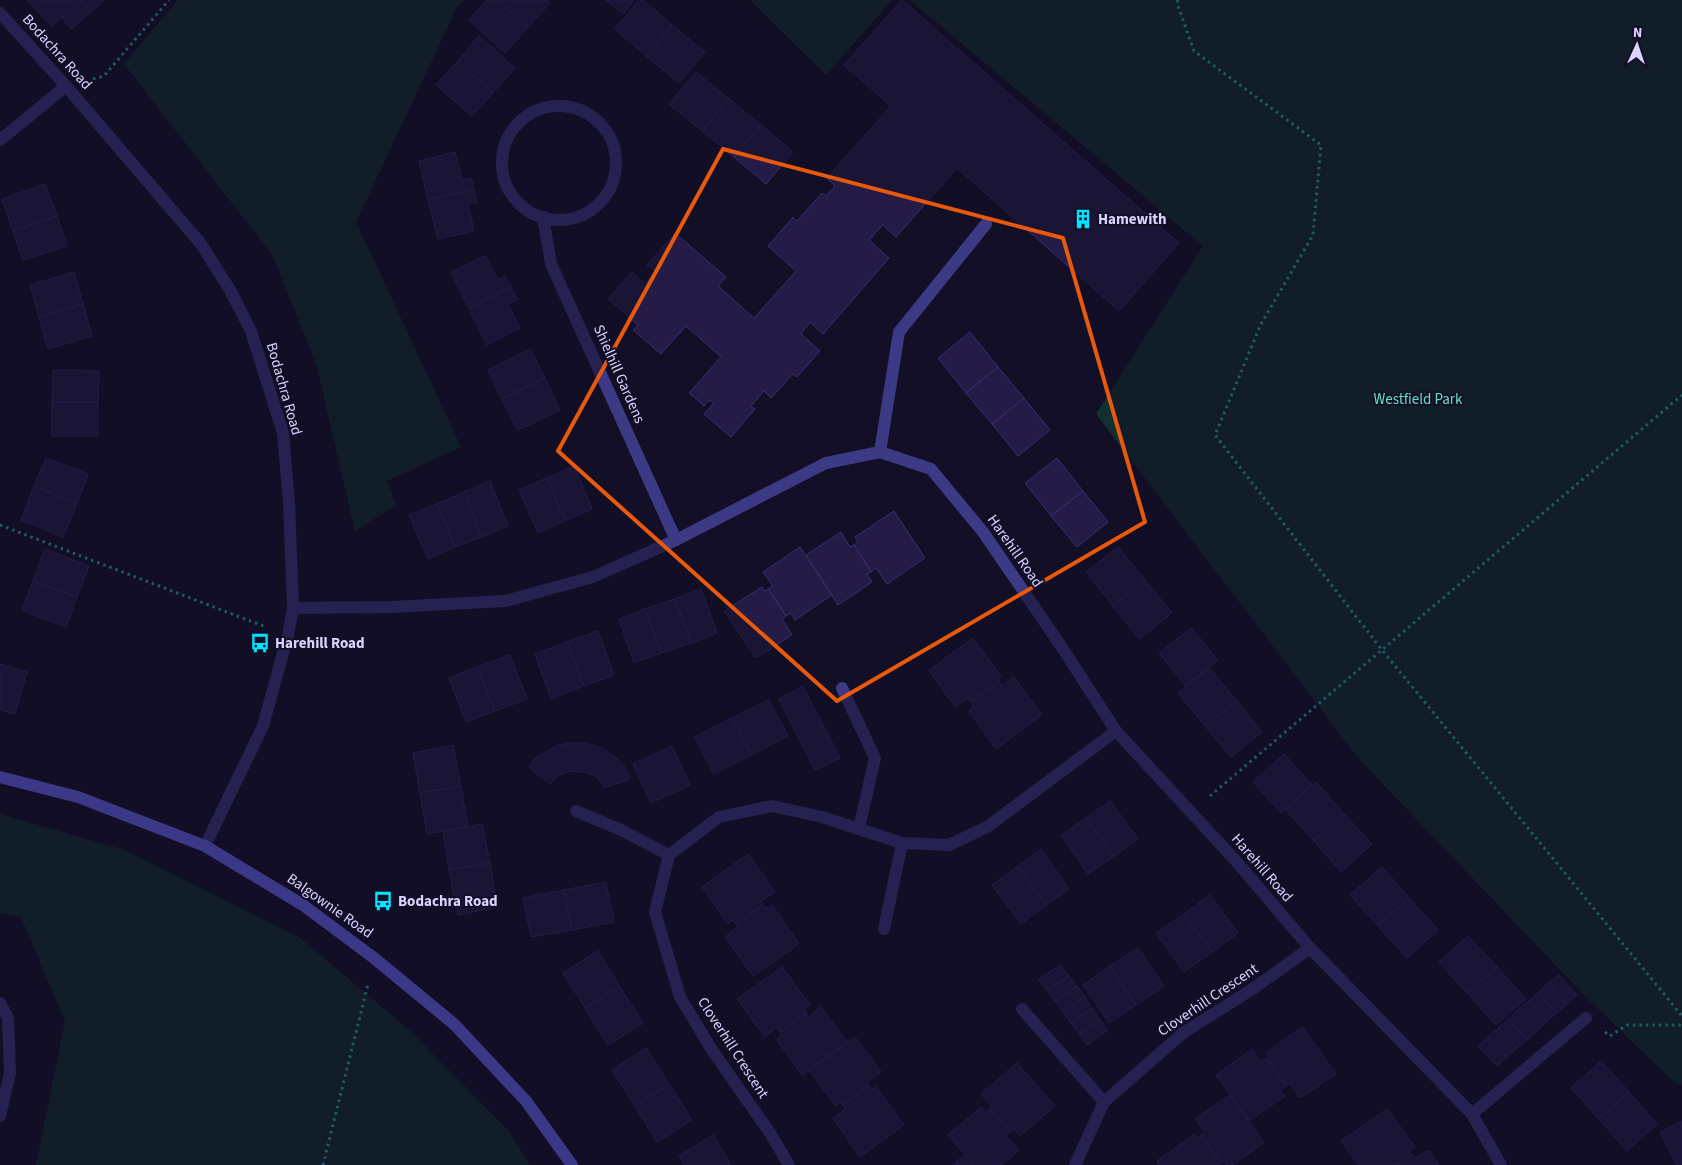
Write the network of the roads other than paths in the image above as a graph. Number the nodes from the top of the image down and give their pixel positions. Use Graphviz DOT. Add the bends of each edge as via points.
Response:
graph roads {
  1 [pos="0,14"];
  2 [pos="66,86"];
  3 [pos="0,140"];
  4 [pos="542,217"];
  5 [pos="986,224"];
  6 [pos="880,452"];
  7 [pos="676,540"];
  8 [pos="293,608"];
  9 [pos="842,688"];
  10 [pos="1116,731"];
  11 [pos="0,777"];
  12 [pos="576,811"];
  13 [pos="859,828"];
  14 [pos="902,843"];
  15 [pos="205,846"];
  16 [pos="669,855"];
  17 [pos="884,929"];
  18 [pos="1310,948"];
  19 [pos="0,1003"];
  20 [pos="1022,1009"];
  21 [pos="1586,1018"];
  22 [pos="1104,1102"];
  23 [pos="1472,1114"];
  24 [pos="0,1116"];
  25 [pos="572,1165"];
  26 [pos="789,1165"];
  27 [pos="1075,1165"];
  28 [pos="1501,1165"];
  1 -- 2 [label="street, Bodachra Road"];
  2 -- 3 [label="street"];
  2 -- 8 [label="street, Bodachra Road" via="201,244 251,331 282,433 289,502"];
  4 -- 4 [label="street" via="526,210 513,197 505,181 502,164 504,146 524,117 540,108 558,105 576,108 592,116 610,136 617,162 614,180 606,196 578,217 560,220"];
  4 -- 7 [label="street, Shielhill Gardens" via="552,264"];
  5 -- 6 [label="street" via="899,332"];
  6 -- 7 [label="street, Harehill Road" via="826,463"];
  6 -- 10 [label="street, Harehill Road" via="932,469 983,532"];
  7 -- 8 [label="street, Harehill Road" via="593,577 505,601"];
  8 -- 15 [label="street, Bodachra Road" via="263,726"];
  9 -- 13 [label="street" via="875,758"];
  10 -- 14 [label="street" via="987,828 948,845"];
  10 -- 18 [label="street, Harehill Road" via="1236,861"];
  11 -- 15 [label="street, Balgownie Road" via="78,797"];
  12 -- 16 [label="street"];
  13 -- 14 [label="street"];
  13 -- 16 [label="street" via="772,806 719,818"];
  14 -- 17 [label="street"];
  15 -- 25 [label="street, Balgownie Road" via="303,905 454,1024 526,1101"];
  16 -- 26 [label="street, Cloverhill Crescent" via="655,912 680,997"];
  18 -- 22 [label="street, Cloverhill Crescent" via="1183,1032"];
  18 -- 23 [label="street, Harehill Road"];
  19 -- 24 [label="street" via="8,1018 10,1072"];
  20 -- 22 [label="street"];
  21 -- 23 [label="street"];
  22 -- 27 [label="street, Cloverhill Crescent"];
  23 -- 28 [label="street, Harehill Road"];
}
